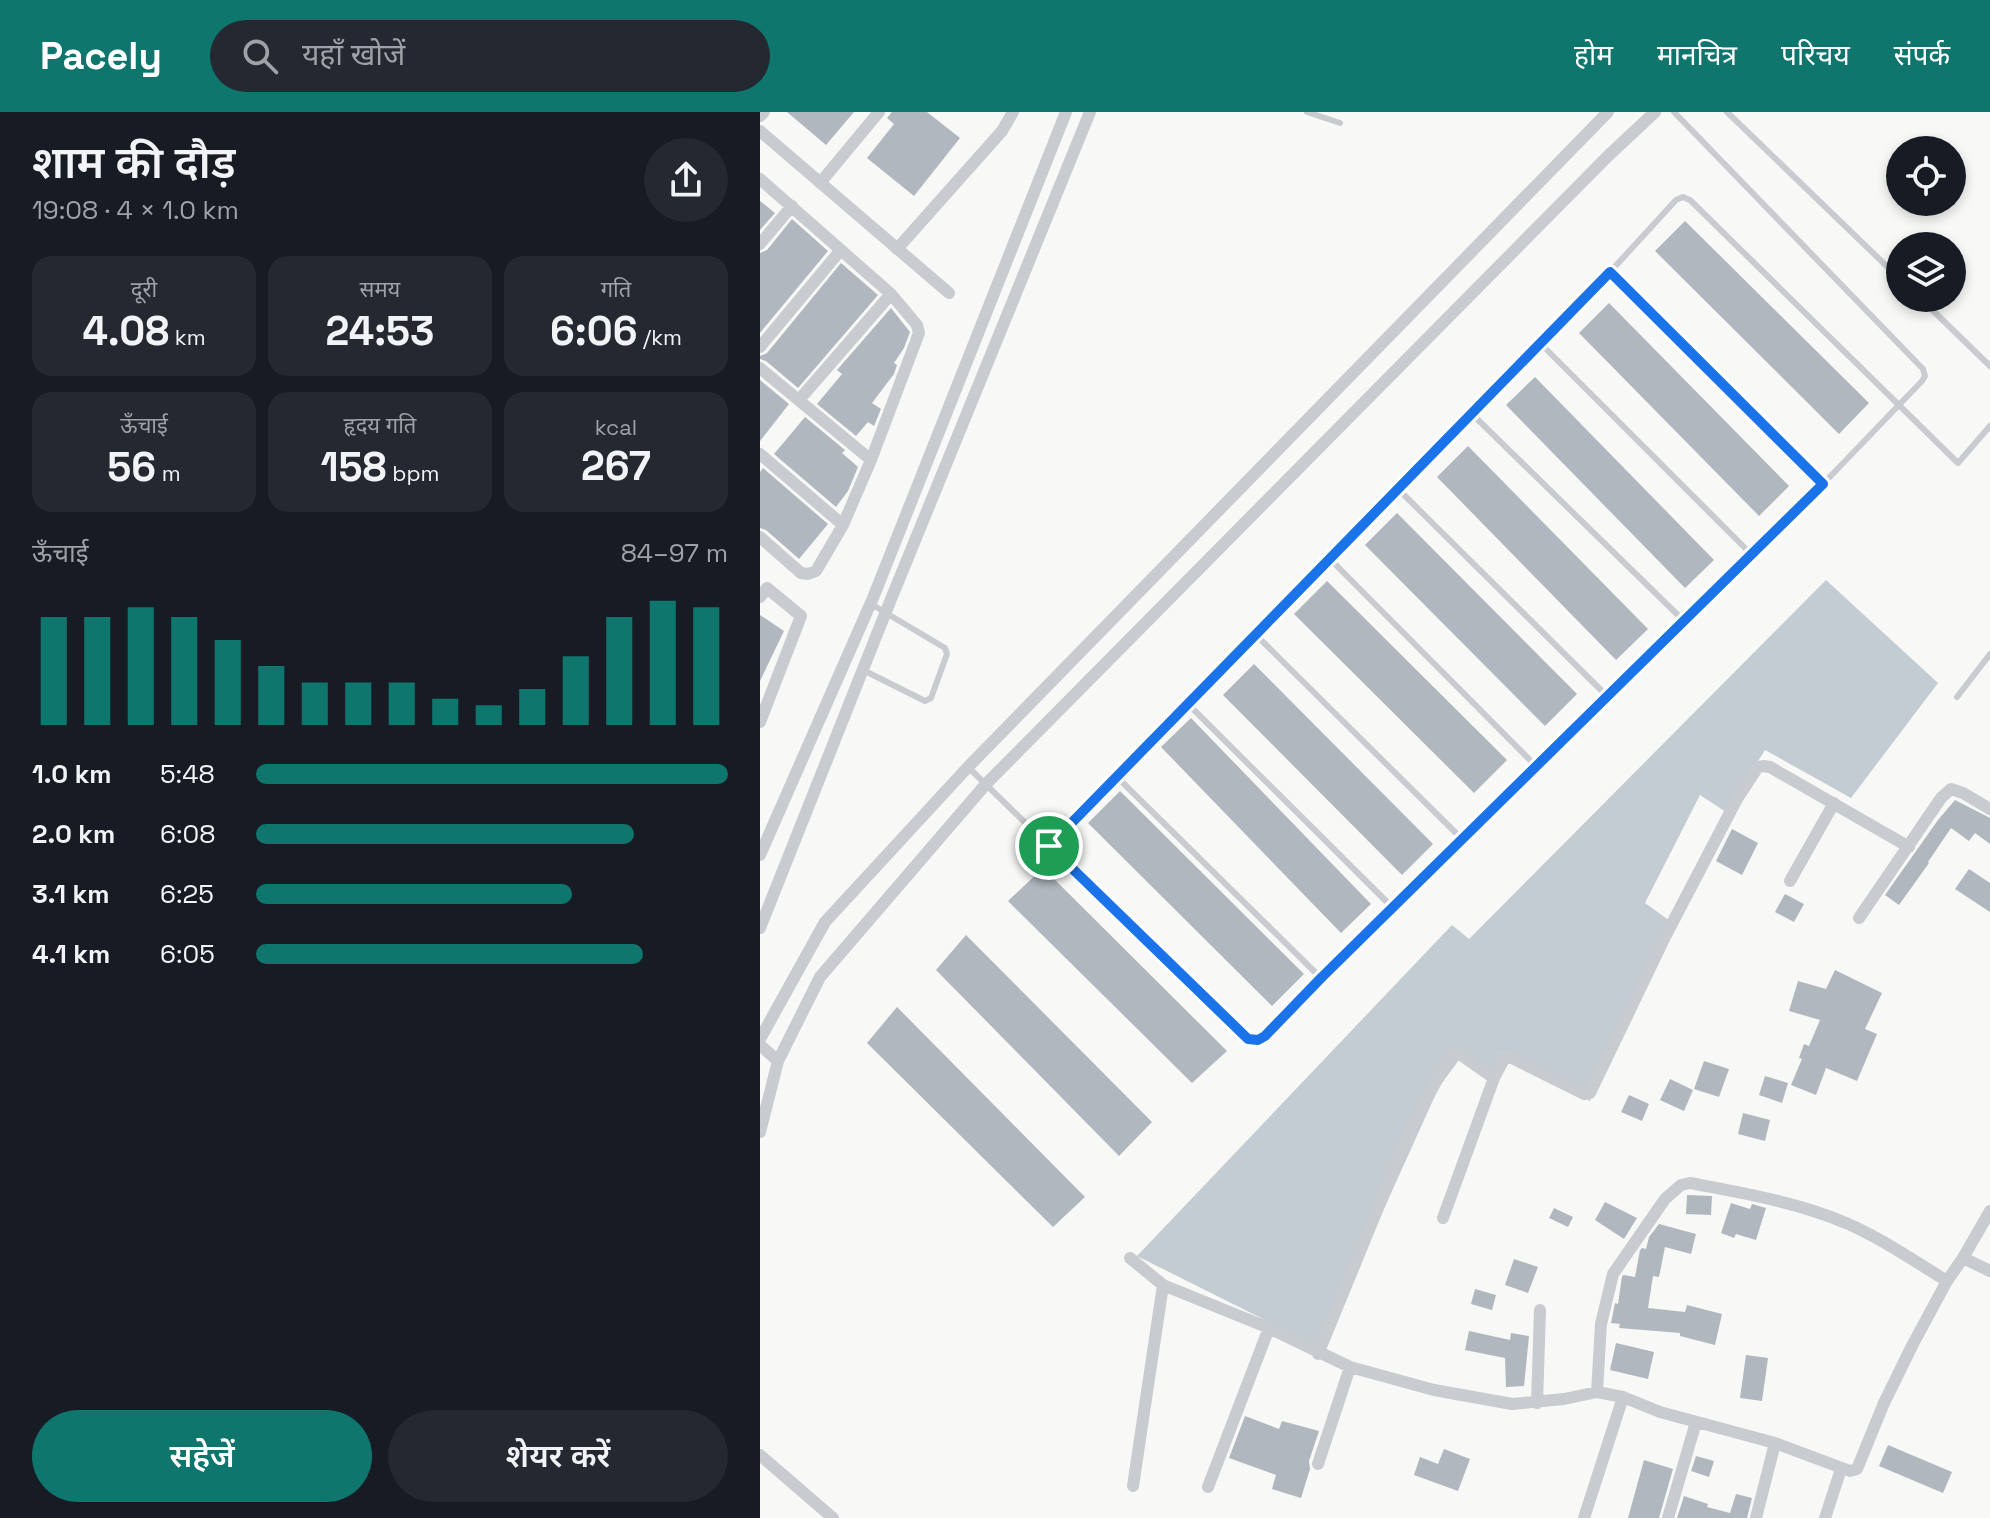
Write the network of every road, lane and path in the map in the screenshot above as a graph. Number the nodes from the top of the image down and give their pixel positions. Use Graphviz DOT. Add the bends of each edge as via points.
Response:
graph roads {
  1 [pos="879,112"];
  2 [pos="1013,112"];
  3 [pos="1066,112"];
  4 [pos="1090,112"];
  5 [pos="1307,112"];
  6 [pos="1608,112"];
  7 [pos="1655,112"];
  8 [pos="1674,112"];
  9 [pos="1727,112"];
  10 [pos="1340,123"];
  11 [pos="760,131"];
  12 [pos="760,179"];
  13 [pos="820,183"];
  14 [pos="792,206"];
  15 [pos="760,244"];
  16 [pos="897,249"];
  17 [pos="840,251"];
  18 [pos="1886,265"];
  19 [pos="1610,272"];
  20 [pos="949,293"];
  21 [pos="891,294"];
  22 [pos="1934,312"];
  23 [pos="1540,343"];
  24 [pos="760,347"];
  25 [pos="1990,366"];
  26 [pos="760,368"];
  27 [pos="799,400"];
  28 [pos="1899,405"];
  29 [pos="1472,414"];
  30 [pos="1990,426"];
  31 [pos="760,454"];
  32 [pos="871,460"];
  33 [pos="1823,484"];
  34 [pos="1398,489"];
  35 [pos="843,525"];
  36 [pos="760,537"];
  37 [pos="1751,554"];
  38 [pos="1330,559"];
  39 [pos="760,597"];
  40 [pos="871,604"];
  41 [pos="885,612"];
  42 [pos="1684,621"];
  43 [pos="1256,635"];
  44 [pos="1990,654"];
  45 [pos="863,670"];
  46 [pos="1607,696"];
  47 [pos="1957,697"];
  48 [pos="1188,704"];
  49 [pos="760,722"];
  50 [pos="1536,766"];
  51 [pos="968,767"];
  52 [pos="1117,777"];
  53 [pos="986,784"];
  54 [pos="1834,803"];
  55 [pos="1990,809"];
  56 [pos="1462,839"];
  57 [pos="1049,846"];
  58 [pos="1909,847"];
  59 [pos="760,855"];
  60 [pos="1790,881"];
  61 [pos="1393,908"];
  62 [pos="1859,918"];
  63 [pos="760,928"];
  64 [pos="1321,978"];
  65 [pos="760,1039"];
  66 [pos="760,1045"];
  67 [pos="778,1061"];
  68 [pos="1494,1078"];
  69 [pos="760,1132"];
  70 [pos="1990,1211"];
  71 [pos="1443,1218"];
  72 [pos="1130,1258"];
  73 [pos="1963,1258"];
  74 [pos="1990,1271"];
  75 [pos="1947,1281"];
  76 [pos="1163,1285"];
  77 [pos="1540,1310"];
  78 [pos="1269,1328"];
  79 [pos="1318,1354"];
  80 [pos="1350,1367"];
  81 [pos="1597,1392"];
  82 [pos="1623,1397"];
  83 [pos="1537,1403"];
  84 [pos="1696,1422"];
  85 [pos="1775,1443"];
  86 [pos="760,1455"];
  87 [pos="1318,1464"];
  88 [pos="1841,1469"];
  89 [pos="1133,1486"];
  90 [pos="1208,1487"];
  91 [pos="833,1518"];
  92 [pos="1584,1518"];
  93 [pos="1668,1518"];
  94 [pos="1756,1518"];
  95 [pos="1825,1518"];
  1 -- 13 [label="street"];
  2 -- 16 [label="street"];
  3 -- 40 [label="street"];
  4 -- 41 [label="street"];
  5 -- 10 [label="lane"];
  6 -- 51 [label="street"];
  7 -- 53 [label="street"];
  8 -- 28 [label="lane" via="1923,369 1922,381"];
  9 -- 18 [label="lane"];
  11 -- 13 [label="street"];
  12 -- 14 [label="street"];
  13 -- 16 [label="street"];
  14 -- 15 [label="street"];
  14 -- 17 [label="street"];
  16 -- 20 [label="street"];
  17 -- 21 [label="street"];
  17 -- 24 [label="street"];
  19 -- 23 [label="lane"];
  19 -- 28 [label="lane" via="1676,200 1690,200"];
  19 -- 33 [label="lane"];
  21 -- 27 [label="street"];
  21 -- 32 [label="street" via="919,333"];
  22 -- 25 [label="lane"];
  23 -- 29 [label="lane"];
  23 -- 37 [label="lane"];
  26 -- 27 [label="street"];
  27 -- 32 [label="street"];
  28 -- 30 [label="lane" via="1958,463"];
  28 -- 33 [label="lane"];
  29 -- 34 [label="lane"];
  29 -- 42 [label="lane"];
  31 -- 35 [label="street"];
  32 -- 35 [label="street"];
  33 -- 37 [label="lane"];
  34 -- 38 [label="lane"];
  34 -- 46 [label="lane"];
  35 -- 36 [label="street" via="812,574 801,573"];
  37 -- 42 [label="lane"];
  38 -- 43 [label="lane"];
  38 -- 50 [label="lane"];
  39 -- 49 [label="street" via="767,588 801,616"];
  40 -- 41 [label="lane"];
  40 -- 59 [label="street"];
  41 -- 45 [label="street"];
  41 -- 45 [label="lane" via="947,650 931,698 925,701"];
  42 -- 46 [label="lane"];
  43 -- 48 [label="lane"];
  43 -- 56 [label="lane"];
  44 -- 47 [label="lane"];
  45 -- 63 [label="street"];
  46 -- 50 [label="lane"];
  48 -- 52 [label="lane"];
  48 -- 61 [label="lane"];
  50 -- 56 [label="lane"];
  51 -- 53 [label="lane"];
  51 -- 65 [label="street" via="825,922"];
  52 -- 57 [label="lane"];
  52 -- 64 [label="lane"];
  53 -- 57 [label="lane"];
  53 -- 67 [label="street" via="820,977"];
  54 -- 58 [label="street"];
  54 -- 60 [label="street"];
  54 -- 68 [label="street" via="1770,767 1758,767 1665,937 1590,1093 1510,1057"];
  55 -- 58 [label="street" via="1951,789"];
  56 -- 61 [label="lane"];
  57 -- 64 [label="lane" via="1248,1039 1265,1036"];
  58 -- 62 [label="street"];
  61 -- 64 [label="lane"];
  66 -- 67 [label="street"];
  67 -- 69 [label="street"];
  68 -- 71 [label="street"];
  68 -- 79 [label="street" via="1457,1052 1450,1056 1412,1125"];
  70 -- 73 [label="street"];
  72 -- 76 [label="street"];
  73 -- 74 [label="street"];
  73 -- 75 [label="street"];
  75 -- 81 [label="street" via="1844,1222 1788,1204 1681,1185 1665,1199 1613,1274 1601,1324"];
  75 -- 88 [label="street" via="1884,1403 1857,1469"];
  76 -- 78 [label="street"];
  76 -- 89 [label="street"];
  77 -- 83 [label="street"];
  78 -- 79 [label="street"];
  78 -- 90 [label="street"];
  79 -- 80 [label="street"];
  80 -- 83 [label="street" via="1434,1390 1512,1404"];
  80 -- 87 [label="street"];
  81 -- 82 [label="street"];
  81 -- 83 [label="street"];
  82 -- 84 [label="street"];
  82 -- 92 [label="street"];
  84 -- 85 [label="street"];
  84 -- 93 [label="street"];
  85 -- 88 [label="street"];
  85 -- 94 [label="street"];
  86 -- 91 [label="street"];
  88 -- 95 [label="street"];
}
